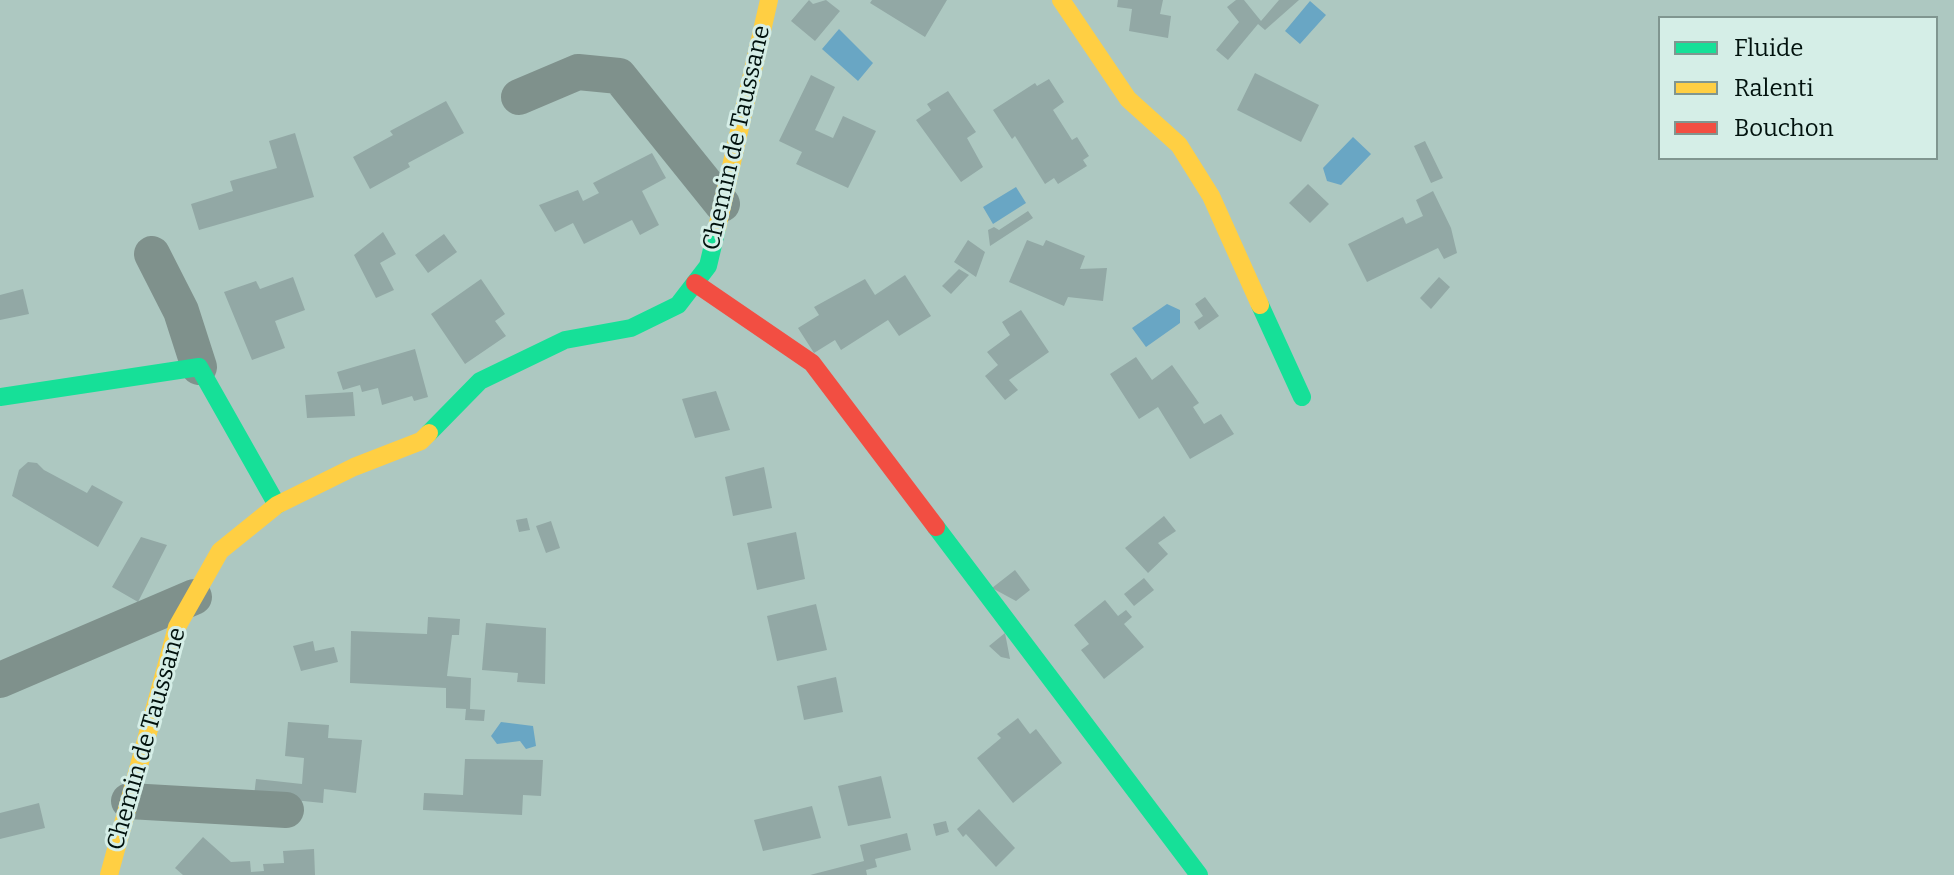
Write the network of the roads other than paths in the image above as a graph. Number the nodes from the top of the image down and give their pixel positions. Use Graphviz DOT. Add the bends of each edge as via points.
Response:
graph roads {
  1 [pos="769,0"];
  2 [pos="1061,0"];
  3 [pos="519,97"];
  4 [pos="722,204"];
  5 [pos="152,254"];
  6 [pos="695,283"];
  7 [pos="199,367"];
  8 [pos="0,397"];
  9 [pos="1302,397"];
  10 [pos="277,505"];
  11 [pos="194,597"];
  12 [pos="0,680"];
  13 [pos="129,801"];
  14 [pos="286,810"];
  15 [pos="109,875"];
  16 [pos="1199,875"];
  1 -- 4 [label="street, Chemin de Taussane"];
  2 -- 9 [label="street" via="1128,99 1179,145 1211,196"];
  3 -- 4 [label="street" via="578,72 619,76"];
  4 -- 6 [label="street, Chemin de Taussane" via="708,266"];
  5 -- 7 [label="street" via="181,311"];
  6 -- 10 [label="street, Chemin de Taussane" via="678,305 631,328 565,340 480,381 421,441"];
  6 -- 16 [label="street" via="812,363"];
  7 -- 8 [label="street"];
  7 -- 10 [label="street"];
  10 -- 11 [label="street, Chemin de Taussane" via="220,551"];
  11 -- 12 [label="street"];
  11 -- 13 [label="street, Chemin de Taussane" via="177,627"];
  13 -- 14 [label="street"];
  13 -- 15 [label="street, Chemin de Taussane"];
}
